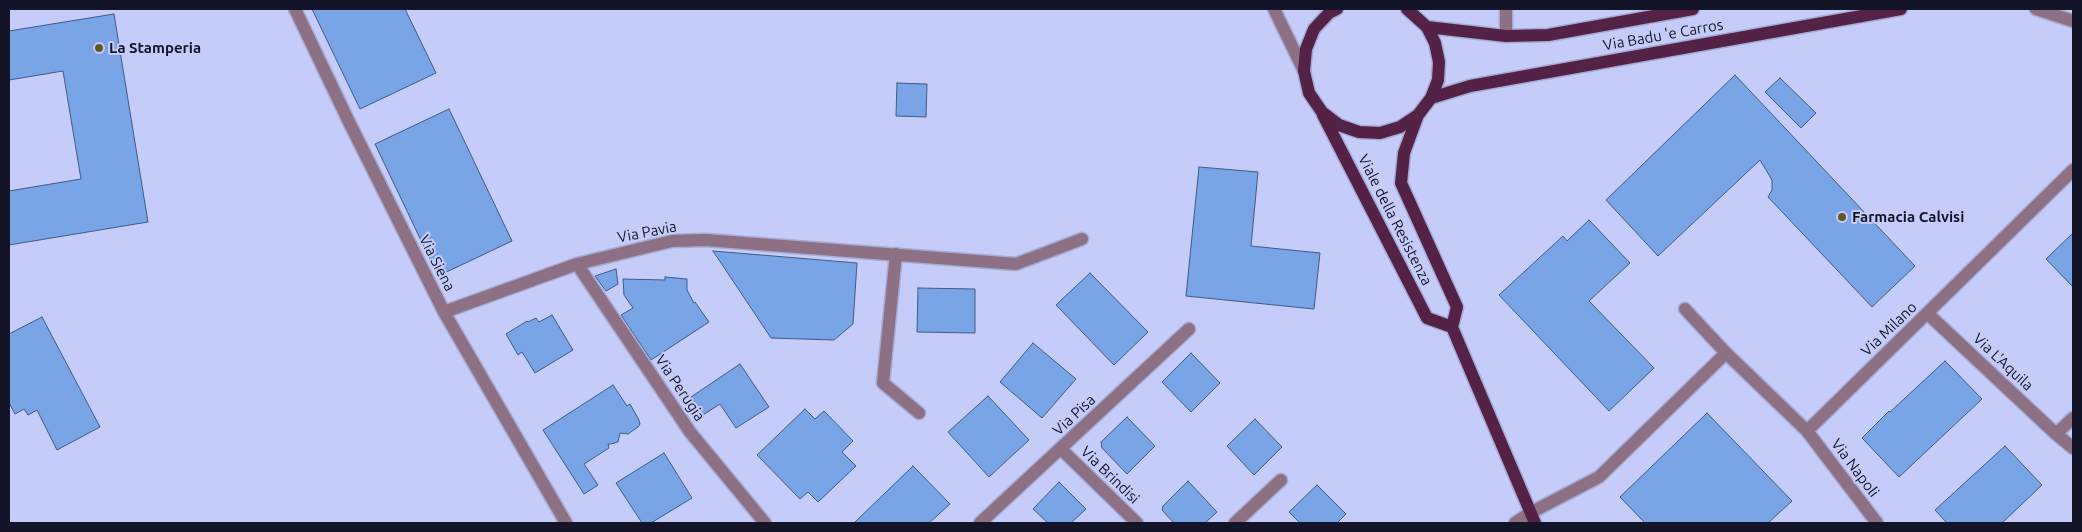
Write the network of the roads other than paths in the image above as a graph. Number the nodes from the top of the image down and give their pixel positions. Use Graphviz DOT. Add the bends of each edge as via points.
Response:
graph roads {
  1 [pos="295,9"];
  2 [pos="1274,9"];
  3 [pos="1337,9"];
  4 [pos="1407,9"];
  5 [pos="1506,9"];
  6 [pos="1693,9"];
  7 [pos="1901,9"];
  8 [pos="2036,9"];
  9 [pos="1664,11"];
  10 [pos="2073,21"];
  11 [pos="1427,27"];
  12 [pos="1506,36"];
  13 [pos="1304,71"];
  14 [pos="1431,98"];
  15 [pos="1322,112"];
  16 [pos="1418,115"];
  17 [pos="2073,170"];
  18 [pos="1082,239"];
  19 [pos="896,254"];
  20 [pos="578,264"];
  21 [pos="1685,309"];
  22 [pos="444,312"];
  23 [pos="1928,314"];
  24 [pos="1452,327"];
  25 [pos="1189,329"];
  26 [pos="1726,352"];
  27 [pos="919,413"];
  28 [pos="2073,418"];
  29 [pos="1807,431"];
  30 [pos="2056,434"];
  31 [pos="2073,448"];
  32 [pos="1061,449"];
  33 [pos="1281,480"];
  34 [pos="1532,518"];
  35 [pos="566,523"];
  36 [pos="765,523"];
  37 [pos="980,523"];
  38 [pos="1137,523"];
  39 [pos="1235,523"];
  40 [pos="1515,523"];
  41 [pos="1878,523"];
  1 -- 22 [label="street, Via Siena"];
  2 -- 13 [label="street"];
  3 -- 13 [label="main road" via="1314,29 1306,49"];
  4 -- 11 [label="main road"];
  5 -- 12 [label="street"];
  6 -- 9 [label="main road, Via Badu 'e Carros"];
  7 -- 14 [label="main road, Via Badu 'e Carros" via="1470,86"];
  8 -- 10 [label="street"];
  9 -- 12 [label="main road, Via Badu 'e Carros" via="1548,35"];
  11 -- 12 [label="main road, Via Badu 'e Carros"];
  11 -- 14 [label="main road" via="1439,62 1438,80"];
  13 -- 15 [label="main road, Viale della Resistenza" via="1310,93"];
  14 -- 16 [label="main road"];
  15 -- 16 [label="main road" via="1359,132 1380,133 1400,127"];
  15 -- 24 [label="main road, Viale della Resistenza" via="1427,318"];
  16 -- 24 [label="main road, Viale della Resistenza" via="1404,153 1401,183 1457,307"];
  17 -- 23 [label="street, Via Milano"];
  18 -- 19 [label="street, Via Pavia" via="1016,264"];
  19 -- 20 [label="street, Via Pavia" via="706,240 672,241"];
  19 -- 27 [label="street" via="882,383"];
  20 -- 22 [label="street, Via Pavia"];
  20 -- 36 [label="street, Via Perugia" via="690,432"];
  21 -- 26 [label="street"];
  22 -- 35 [label="street, Via Siena"];
  23 -- 29 [label="street, Via Milano"];
  23 -- 30 [label="street, Via L'Aquila"];
  24 -- 34 [label="main road"];
  25 -- 32 [label="street, Via Pisa"];
  26 -- 29 [label="street"];
  26 -- 34 [label="street" via="1599,477"];
  28 -- 30 [label="street"];
  29 -- 41 [label="street, Via Napoli"];
  30 -- 31 [label="street, Via L'Aquila"];
  32 -- 37 [label="street, Via Pisa"];
  32 -- 38 [label="street, Via Brindisi"];
  33 -- 39 [label="street"];
  34 -- 40 [label="street"];
}
